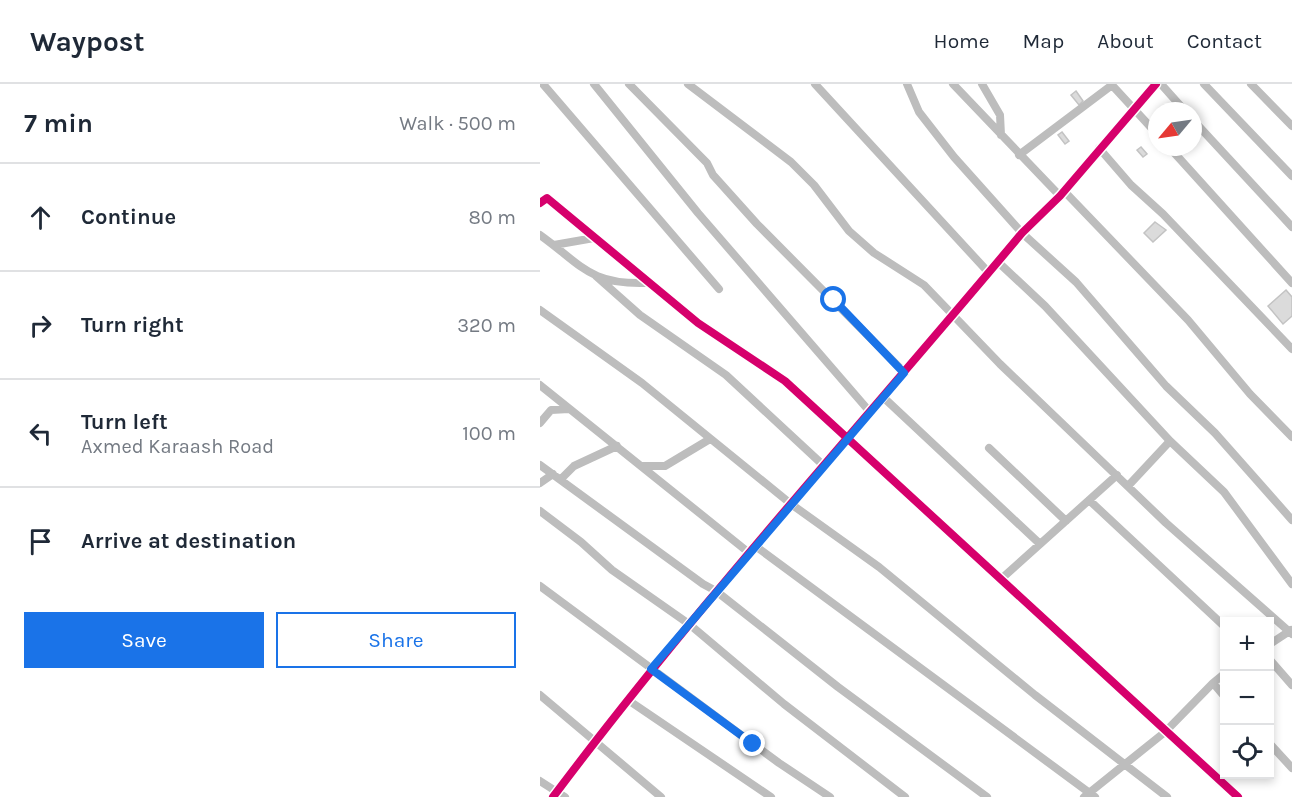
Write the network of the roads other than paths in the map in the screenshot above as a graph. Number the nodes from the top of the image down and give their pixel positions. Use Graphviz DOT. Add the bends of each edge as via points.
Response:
graph roads {
  1 [pos="543,84"];
  2 [pos="594,84"];
  3 [pos="629,84"];
  4 [pos="688,84"];
  5 [pos="815,84"];
  6 [pos="907,84"];
  7 [pos="953,84"];
  8 [pos="982,84"];
  9 [pos="1156,84"];
  10 [pos="1161,84"];
  11 [pos="1204,84"];
  12 [pos="1251,84"];
  13 [pos="1111,85"];
  14 [pos="1177,102"];
  15 [pos="1135,109"];
  16 [pos="1148,124"];
  17 [pos="1292,126"];
  18 [pos="1202,130"];
  19 [pos="1001,135"];
  20 [pos="1099,148"];
  21 [pos="1019,155"];
  22 [pos="1177,156"];
  23 [pos="1292,176"];
  24 [pos="1062,194"];
  25 [pos="540,203"];
  26 [pos="1292,227"];
  27 [pos="1022,233"];
  28 [pos="540,235"];
  29 [pos="594,238"];
  30 [pos="554,245"];
  31 [pos="998,262"];
  32 [pos="989,273"];
  33 [pos="596,276"];
  34 [pos="647,283"];
  35 [pos="1292,283"];
  36 [pos="719,289"];
  37 [pos="540,310"];
  38 [pos="953,316"];
  39 [pos="1292,349"];
  40 [pos="904,373"];
  41 [pos="540,385"];
  42 [pos="883,397"];
  43 [pos="569,409"];
  44 [pos="870,412"];
  45 [pos="540,423"];
  46 [pos="1292,437"];
  47 [pos="848,438"];
  48 [pos="710,440"];
  49 [pos="1170,441"];
  50 [pos="617,446"];
  51 [pos="989,448"];
  52 [pos="540,465"];
  53 [pos="823,465"];
  54 [pos="642,466"];
  55 [pos="553,474"];
  56 [pos="1117,475"];
  57 [pos="561,479"];
  58 [pos="540,483"];
  59 [pos="1128,486"];
  60 [pos="1089,500"];
  61 [pos="791,504"];
  62 [pos="540,511"];
  63 [pos="1292,520"];
  64 [pos="1066,521"];
  65 [pos="1040,544"];
  66 [pos="751,549"];
  67 [pos="1000,580"];
  68 [pos="1292,584"];
  69 [pos="540,586"];
  70 [pos="716,591"];
  71 [pos="1220,622"];
  72 [pos="689,624"];
  73 [pos="1291,631"];
  74 [pos="1274,641"];
  75 [pos="1274,665"];
  76 [pos="651,669"];
  77 [pos="1220,677"];
  78 [pos="1213,683"];
  79 [pos="1292,685"];
  80 [pos="1220,691"];
  81 [pos="540,695"];
  82 [pos="628,700"];
  83 [pos="1165,732"];
  84 [pos="596,742"];
  85 [pos="1274,749"];
  86 [pos="1124,766"];
  87 [pos="1292,768"];
  88 [pos="540,781"];
  89 [pos="555,794"];
  90 [pos="1090,796"];
  91 [pos="565,797"];
  92 [pos="661,797"];
  93 [pos="771,797"];
  94 [pos="830,797"];
  95 [pos="905,797"];
  96 [pos="987,797"];
  97 [pos="1167,797"];
  98 [pos="1238,797"];
  1 -- 36 [label="street"];
  2 -- 44 [label="street" via="698,213"];
  3 -- 40 [label="street" via="707,163 757,224"];
  4 -- 38 [label="street" via="791,162 849,231 874,253 924,285"];
  5 -- 32 [label="street"];
  6 -- 27 [label="street" via="919,112"];
  7 -- 19 [label="street"];
  8 -- 19 [label="street" via="1000,115"];
  9 -- 15 [label="street"];
  10 -- 14 [label="street"];
  11 -- 23 [label="street"];
  12 -- 17 [label="street"];
  13 -- 15 [label="street"];
  13 -- 21 [label="street"];
  15 -- 16 [label="street"];
  15 -- 20 [label="street"];
  18 -- 26 [label="street"];
  19 -- 21 [label="street"];
  20 -- 24 [label="street"];
  20 -- 39 [label="street"];
  21 -- 24 [label="street"];
  22 -- 35 [label="street"];
  24 -- 27 [label="street"];
  24 -- 46 [label="street" via="1188,320"];
  25 -- 29 [label="street" via="547,198"];
  27 -- 31 [label="street"];
  27 -- 63 [label="street" via="1076,282 1166,386 1215,433"];
  28 -- 30 [label="street"];
  29 -- 30 [label="street"];
  29 -- 34 [label="street"];
  30 -- 33 [label="street" via="572,263"];
  31 -- 32 [label="street"];
  31 -- 49 [label="street" via="1045,306"];
  32 -- 38 [label="street"];
  33 -- 34 [label="street" via="620,284"];
  33 -- 53 [label="street" via="640,315 726,375"];
  34 -- 47 [label="street" via="698,323 785,381"];
  37 -- 48 [label="street" via="642,383"];
  38 -- 40 [label="street"];
  38 -- 56 [label="street"];
  40 -- 42 [label="street"];
  41 -- 43 [label="street"];
  42 -- 44 [label="street"];
  42 -- 65 [label="street"];
  43 -- 45 [label="street" via="551,410"];
  43 -- 50 [label="street"];
  44 -- 47 [label="street"];
  47 -- 53 [label="street"];
  47 -- 67 [label="street"];
  48 -- 54 [label="street" via="665,466"];
  48 -- 61 [label="street"];
  49 -- 59 [label="street"];
  49 -- 68 [label="street" via="1224,492"];
  50 -- 54 [label="street"];
  50 -- 57 [label="street" via="574,466"];
  51 -- 64 [label="street"];
  52 -- 55 [label="street"];
  53 -- 61 [label="street"];
  54 -- 66 [label="street"];
  55 -- 57 [label="street"];
  55 -- 58 [label="street"];
  56 -- 59 [label="street"];
  56 -- 60 [label="street"];
  57 -- 70 [label="street"];
  59 -- 73 [label="street"];
  60 -- 64 [label="street"];
  60 -- 71 [label="street"];
  61 -- 66 [label="street"];
  61 -- 86 [label="street" via="879,567"];
  62 -- 72 [label="street" via="612,570"];
  64 -- 65 [label="street"];
  65 -- 67 [label="street"];
  66 -- 70 [label="street"];
  66 -- 90 [label="street"];
  67 -- 83 [label="street"];
  69 -- 76 [label="street"];
  70 -- 72 [label="street"];
  70 -- 96 [label="street"];
  72 -- 76 [label="street"];
  72 -- 95 [label="street" via="784,704"];
  73 -- 74 [label="street"];
  75 -- 79 [label="street"];
  76 -- 82 [label="street"];
  76 -- 94 [label="street"];
  77 -- 78 [label="street"];
  78 -- 80 [label="street"];
  78 -- 83 [label="street"];
  81 -- 84 [label="street"];
  82 -- 84 [label="street"];
  82 -- 93 [label="street"];
  83 -- 86 [label="street"];
  83 -- 98 [label="street"];
  84 -- 89 [label="street"];
  84 -- 92 [label="street"];
  85 -- 87 [label="street"];
  86 -- 90 [label="street"];
  86 -- 97 [label="street"];
  88 -- 89 [label="street"];
  89 -- 91 [label="street"];
}
